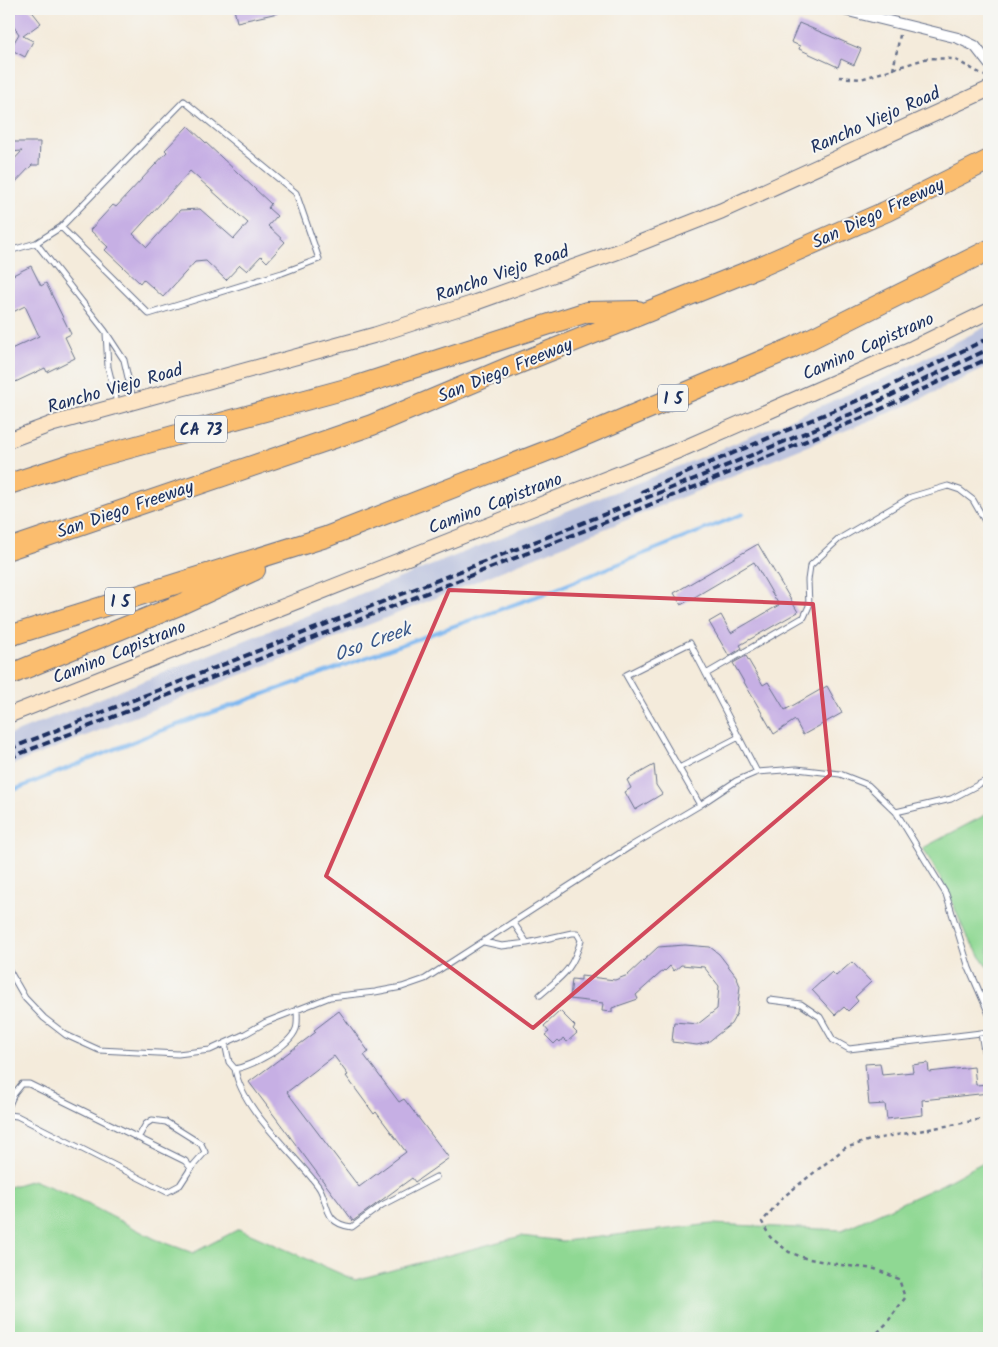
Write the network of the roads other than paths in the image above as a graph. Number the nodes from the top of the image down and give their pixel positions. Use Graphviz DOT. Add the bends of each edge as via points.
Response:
graph roads {
  1 [pos="840,9"];
  2 [pos="989,64"];
  3 [pos="989,89"];
  4 [pos="989,160"];
  5 [pos="61,227"];
  6 [pos="36,243"];
  7 [pos="989,250"];
  8 [pos="9,251"];
  9 [pos="653,310"];
  10 [pos="989,311"];
  11 [pos="106,333"];
  12 [pos="133,402"];
  13 [pos="118,406"];
  14 [pos="9,440"];
  15 [pos="9,484"];
  16 [pos="989,528"];
  17 [pos="326,537"];
  18 [pos="9,549"];
  19 [pos="9,636"];
  20 [pos="706,674"];
  21 [pos="9,675"];
  22 [pos="9,715"];
  23 [pos="739,737"];
  24 [pos="679,768"];
  25 [pos="758,772"];
  26 [pos="989,778"];
  27 [pos="700,805"];
  28 [pos="896,812"];
  29 [pos="513,922"];
  30 [pos="484,942"];
  31 [pos="527,943"];
  32 [pos="9,970"];
  33 [pos="540,995"];
  34 [pos="770,1000"];
  35 [pos="297,1010"];
  36 [pos="989,1014"];
  37 [pos="989,1032"];
  38 [pos="981,1033"];
  39 [pos="225,1043"];
  40 [pos="989,1062"];
  41 [pos="235,1069"];
  42 [pos="9,1105"];
  43 [pos="9,1115"];
  44 [pos="138,1138"];
  45 [pos="191,1168"];
  46 [pos="436,1177"];
  1 -- 2 [label="street" via="958,38 976,46"];
  3 -- 12 [label="street, Rancho Viejo Road" via="721,211 604,256 375,335"];
  4 -- 9 [label="highway, San Diego Freeway" via="887,211"];
  5 -- 5 [label="lane" via="184,101 296,193 319,259 149,314"];
  5 -- 6 [label="lane"];
  6 -- 8 [label="lane"];
  6 -- 11 [label="lane"];
  7 -- 17 [label="highway, I 5" via="792,348 557,447"];
  9 -- 15 [label="highway, CA 73" via="587,312 358,386 74,463"];
  9 -- 18 [label="highway, San Diego Freeway" via="372,425"];
  10 -- 22 [label="street, Camino Capistrano" via="913,348 682,449"];
  11 -- 12 [label="lane" via="124,360"];
  11 -- 13 [label="lane" via="108,367"];
  12 -- 13 [label="street, Rancho Viejo Road"];
  13 -- 14 [label="street, Rancho Viejo Road"];
  16 -- 20 [label="lane" via="972,500 960,490 948,486 911,497 839,539 810,566 809,606 804,617"];
  17 -- 19 [label="highway, I 5"];
  17 -- 21 [label="highway" via="179,606"];
  20 -- 23 [label="lane"];
  20 -- 24 [label="lane" via="690,643 626,675"];
  23 -- 24 [label="lane"];
  23 -- 25 [label="lane"];
  24 -- 27 [label="lane"];
  25 -- 27 [label="lane" via="736,781"];
  25 -- 28 [label="lane" via="797,769 840,774 868,785"];
  26 -- 28 [label="lane" via="952,799"];
  27 -- 29 [label="lane"];
  28 -- 36 [label="lane" via="946,894 969,968"];
  29 -- 30 [label="lane"];
  29 -- 31 [label="lane"];
  30 -- 31 [label="lane" via="502,946"];
  30 -- 35 [label="lane" via="424,979 402,987 330,997"];
  31 -- 33 [label="lane" via="572,932 577,933 581,940 569,970"];
  32 -- 39 [label="lane" via="25,998 44,1018 66,1035 99,1050 178,1054 210,1050"];
  34 -- 38 [label="lane" via="801,1004 820,1017 833,1040 849,1049"];
  35 -- 39 [label="lane"];
  35 -- 41 [label="lane" via="297,1028 290,1038 265,1058"];
  37 -- 38 [label="lane"];
  38 -- 40 [label="lane" via="986,1062"];
  39 -- 41 [label="lane" via="229,1062"];
  41 -- 46 [label="lane" via="237,1081 257,1113 320,1188 330,1216 338,1224 352,1227 382,1205"];
  42 -- 44 [label="lane" via="22,1084 29,1084"];
  43 -- 45 [label="lane" via="17,1116 167,1192 180,1185"];
  44 -- 45 [label="lane"];
  44 -- 45 [label="lane" via="152,1120 166,1122 201,1144 205,1152"];
}
